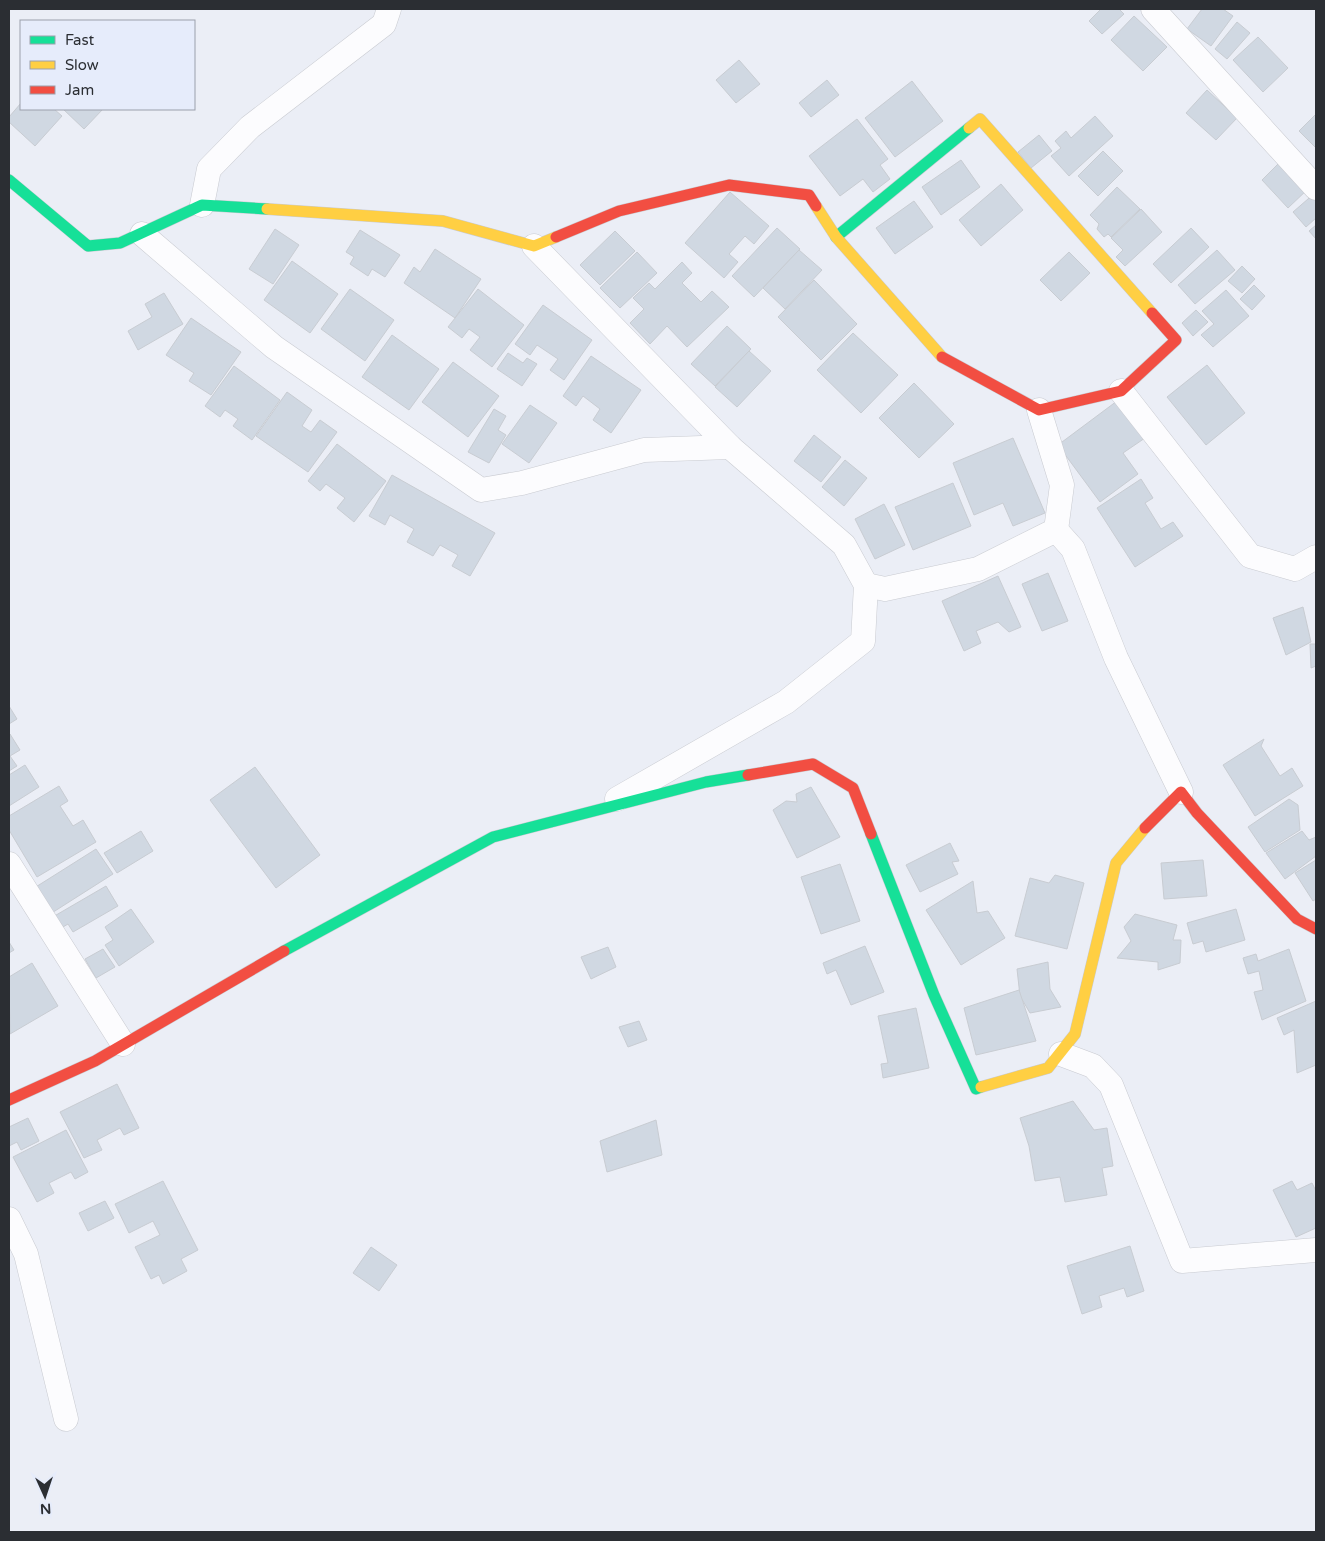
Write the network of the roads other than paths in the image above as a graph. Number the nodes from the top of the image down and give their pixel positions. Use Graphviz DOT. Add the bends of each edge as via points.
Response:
graph roads {
  1 [pos="389,9"];
  2 [pos="1153,9"];
  3 [pos="9,180"];
  4 [pos="1316,188"];
  5 [pos="202,206"];
  6 [pos="142,234"];
  7 [pos="836,237"];
  8 [pos="534,246"];
  9 [pos="1121,391"];
  10 [pos="1039,410"];
  11 [pos="730,447"];
  12 [pos="1056,530"];
  13 [pos="1316,557"];
  14 [pos="866,585"];
  15 [pos="1181,792"];
  16 [pos="600,809"];
  17 [pos="9,864"];
  18 [pos="1316,929"];
  19 [pos="123,1044"];
  20 [pos="1061,1054"];
  21 [pos="9,1100"];
  22 [pos="9,1220"];
  23 [pos="1316,1250"];
  24 [pos="66,1419"];
  1 -- 5 [label="street" via="384,24 250,127 209,169"];
  2 -- 4 [label="street"];
  3 -- 6 [label="street" via="88,246 120,243"];
  5 -- 6 [label="street"];
  5 -- 8 [label="street" via="443,221"];
  6 -- 11 [label="street" via="274,347 481,490 644,450"];
  7 -- 8 [label="street" via="809,195 729,185 618,210"];
  7 -- 9 [label="street" via="980,119 1176,340"];
  7 -- 10 [label="street" via="938,355"];
  8 -- 11 [label="street"];
  9 -- 10 [label="street"];
  9 -- 13 [label="street" via="1250,556 1295,569"];
  10 -- 12 [label="street" via="1062,485"];
  11 -- 14 [label="street" via="844,545"];
  12 -- 14 [label="street" via="978,569 885,589"];
  12 -- 15 [label="street" via="1073,549 1116,658"];
  14 -- 16 [label="street" via="863,641 786,702"];
  15 -- 18 [label="street" via="1297,919"];
  15 -- 20 [label="street" via="1133,840 1116,863 1075,1034"];
  16 -- 19 [label="street" via="493,837"];
  16 -- 20 [label="street" via="706,782 813,764 853,788 934,995 976,1089 1048,1068"];
  17 -- 19 [label="street"];
  19 -- 21 [label="street" via="95,1061"];
  20 -- 23 [label="street" via="1093,1066 1111,1085 1182,1261"];
  22 -- 24 [label="street" via="26,1254"];
}
